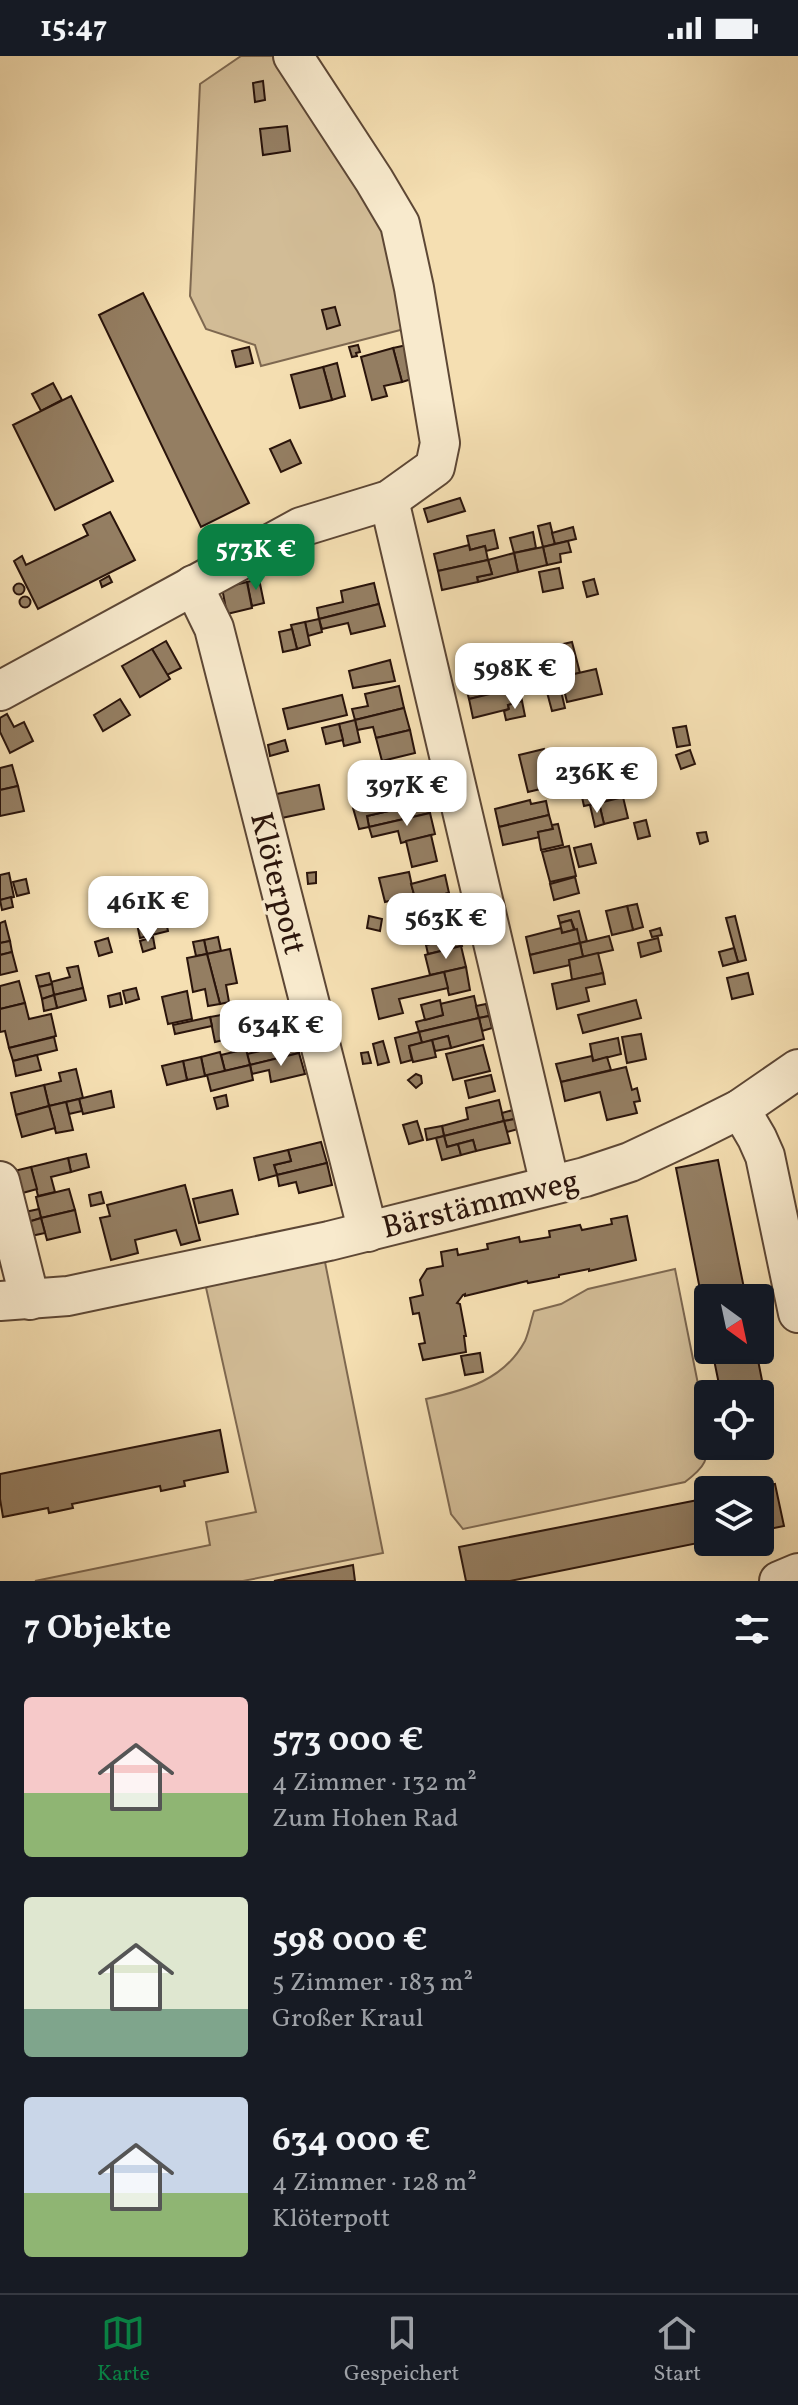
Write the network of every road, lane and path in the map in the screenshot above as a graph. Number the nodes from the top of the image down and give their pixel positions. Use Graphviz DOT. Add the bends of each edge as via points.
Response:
graph roads {
  1 [pos="293,56"];
  2 [pos="389,500"];
  3 [pos="193,585"];
  4 [pos="0,691"];
  5 [pos="798,1069"];
  6 [pos="740,1109"];
  7 [pos="0,1181"];
  8 [pos="550,1185"];
  9 [pos="368,1232"];
  10 [pos="15,1301"];
  11 [pos="798,1313"];
  12 [pos="798,1573"];
  13 [pos="779,1581"];
  1 -- 2 [label="street" via="374,180 403,237 440,443 435,467"];
  2 -- 3 [label="street" via="301,527"];
  2 -- 8 [label="street"];
  3 -- 4 [label="street"];
  3 -- 9 [label="street, Klöterpott" via="214,628"];
  5 -- 6 [label="street, Bärstämmweg"];
  6 -- 8 [label="street, Bärstämmweg" via="630,1162"];
  6 -- 11 [label="street" via="765,1156"];
  7 -- 10 [label="street"];
  8 -- 9 [label="street, Bärstämmweg"];
  9 -- 10 [label="street, Bärstämmweg" via="68,1296"];
  12 -- 13 [label="street"];
}
